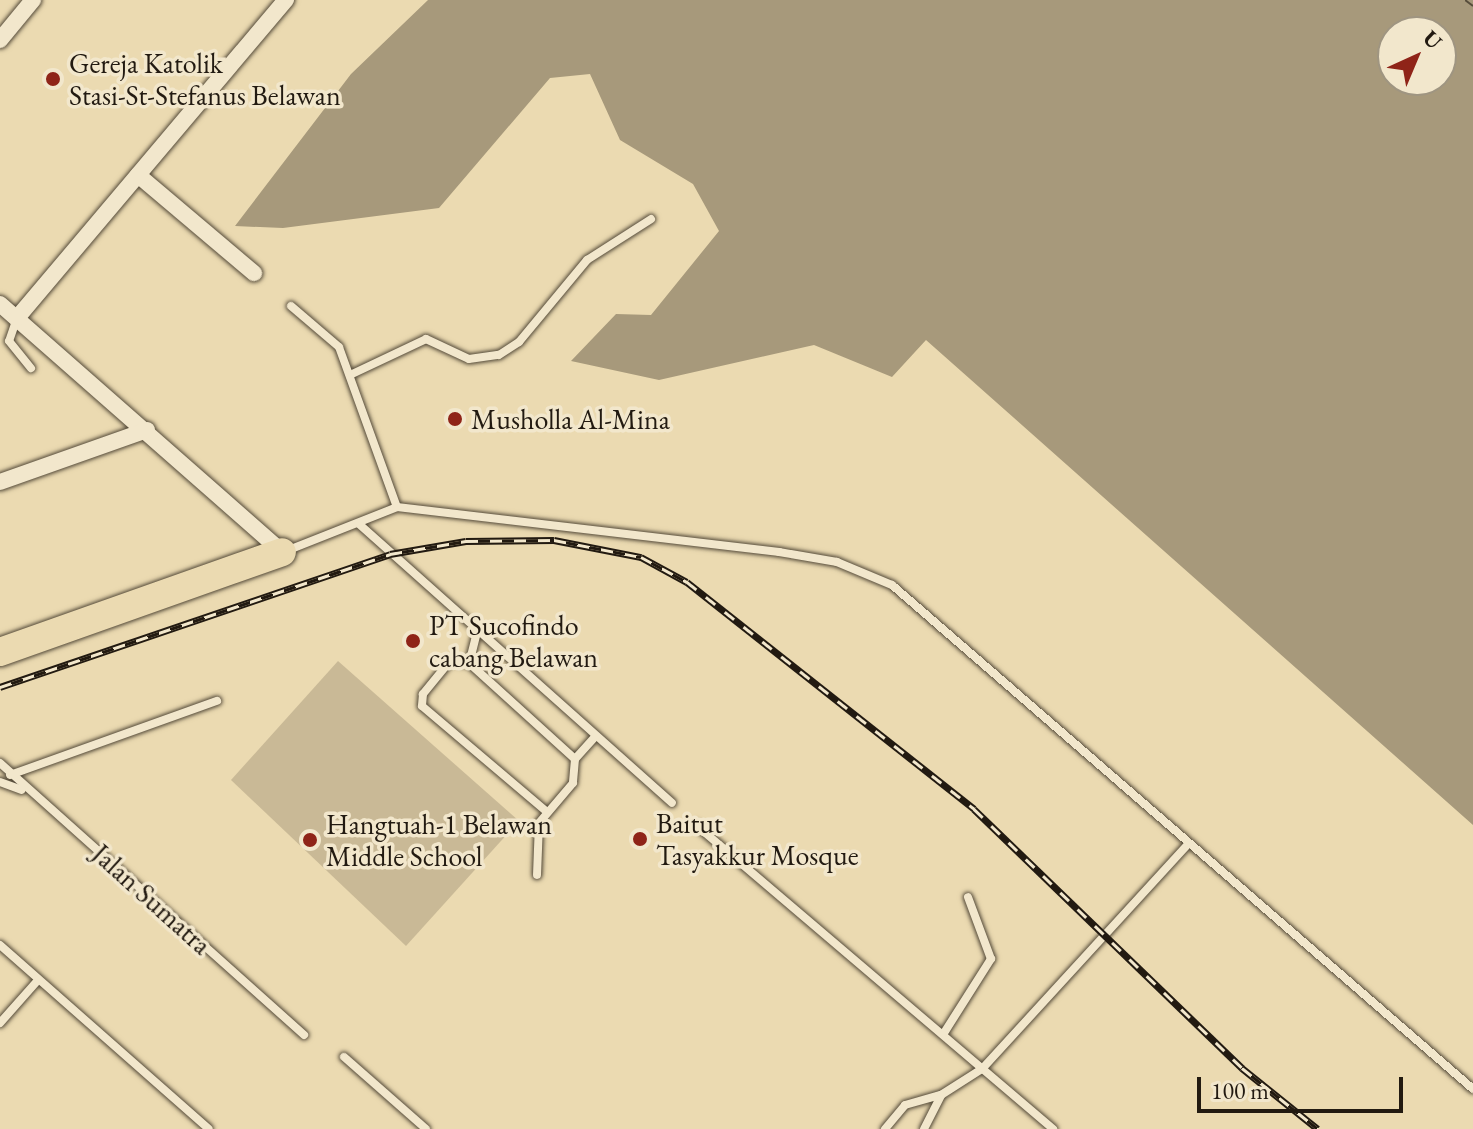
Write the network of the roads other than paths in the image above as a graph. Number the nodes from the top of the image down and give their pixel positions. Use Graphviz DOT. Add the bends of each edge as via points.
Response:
graph roads {
  1 [pos="33,0"];
  2 [pos="286,0"];
  3 [pos="0,40"];
  4 [pos="138,175"];
  5 [pos="651,219"];
  6 [pos="254,273"];
  7 [pos="291,306"];
  8 [pos="6,314"];
  9 [pos="31,368"];
  10 [pos="350,375"];
  11 [pos="147,430"];
  12 [pos="0,482"];
  13 [pos="397,507"];
  14 [pos="359,524"];
  15 [pos="282,552"];
  16 [pos="477,632"];
  17 [pos="0,652"];
  18 [pos="469,663"];
  19 [pos="217,701"];
  20 [pos="596,736"];
  21 [pos="575,759"];
  22 [pos="0,763"];
  23 [pos="10,775"];
  24 [pos="0,782"];
  25 [pos="25,792"];
  26 [pos="672,803"];
  27 [pos="547,812"];
  28 [pos="696,825"];
  29 [pos="1188,844"];
  30 [pos="537,875"];
  31 [pos="968,897"];
  32 [pos="0,945"];
  33 [pos="38,980"];
  34 [pos="0,1023"];
  35 [pos="944,1033"];
  36 [pos="304,1035"];
  37 [pos="344,1057"];
  38 [pos="982,1069"];
  39 [pos="1473,1089"];
  40 [pos="941,1095"];
  41 [pos="209,1129"];
  42 [pos="426,1129"];
  43 [pos="885,1129"];
  44 [pos="924,1129"];
  45 [pos="1053,1129"];
  1 -- 3 [label="street"];
  2 -- 4 [label="street"];
  4 -- 6 [label="street"];
  4 -- 8 [label="street"];
  5 -- 10 [label="lane" via="587,260 519,342 499,355 469,359 426,339"];
  7 -- 10 [label="lane" via="339,347"];
  8 -- 9 [label="lane" via="9,341"];
  8 -- 11 [label="street"];
  10 -- 13 [label="lane"];
  11 -- 12 [label="street"];
  11 -- 15 [label="street"];
  13 -- 14 [label="lane"];
  13 -- 29 [label="lane" via="779,552 837,562 892,585"];
  14 -- 15 [label="lane"];
  14 -- 16 [label="lane"];
  15 -- 17 [label="highway"];
  16 -- 18 [label="lane"];
  16 -- 20 [label="lane"];
  18 -- 21 [label="lane"];
  18 -- 27 [label="lane" via="450,661 423,694 422,706"];
  19 -- 23 [label="lane"];
  20 -- 21 [label="lane"];
  20 -- 26 [label="lane"];
  21 -- 27 [label="lane" via="573,783"];
  22 -- 23 [label="lane, Jalan Sumatra"];
  23 -- 25 [label="lane, Jalan Sumatra"];
  24 -- 25 [label="lane"];
  25 -- 36 [label="lane, Jalan Sumatra"];
  27 -- 30 [label="lane" via="539,823"];
  28 -- 35 [label="lane"];
  29 -- 38 [label="lane"];
  29 -- 39 [label="lane"];
  31 -- 35 [label="lane" via="991,959"];
  32 -- 33 [label="lane"];
  33 -- 34 [label="lane"];
  33 -- 41 [label="lane"];
  35 -- 38 [label="lane"];
  37 -- 42 [label="lane"];
  38 -- 40 [label="lane"];
  38 -- 45 [label="lane"];
  40 -- 43 [label="lane" via="905,1105"];
  40 -- 44 [label="lane"];
}
